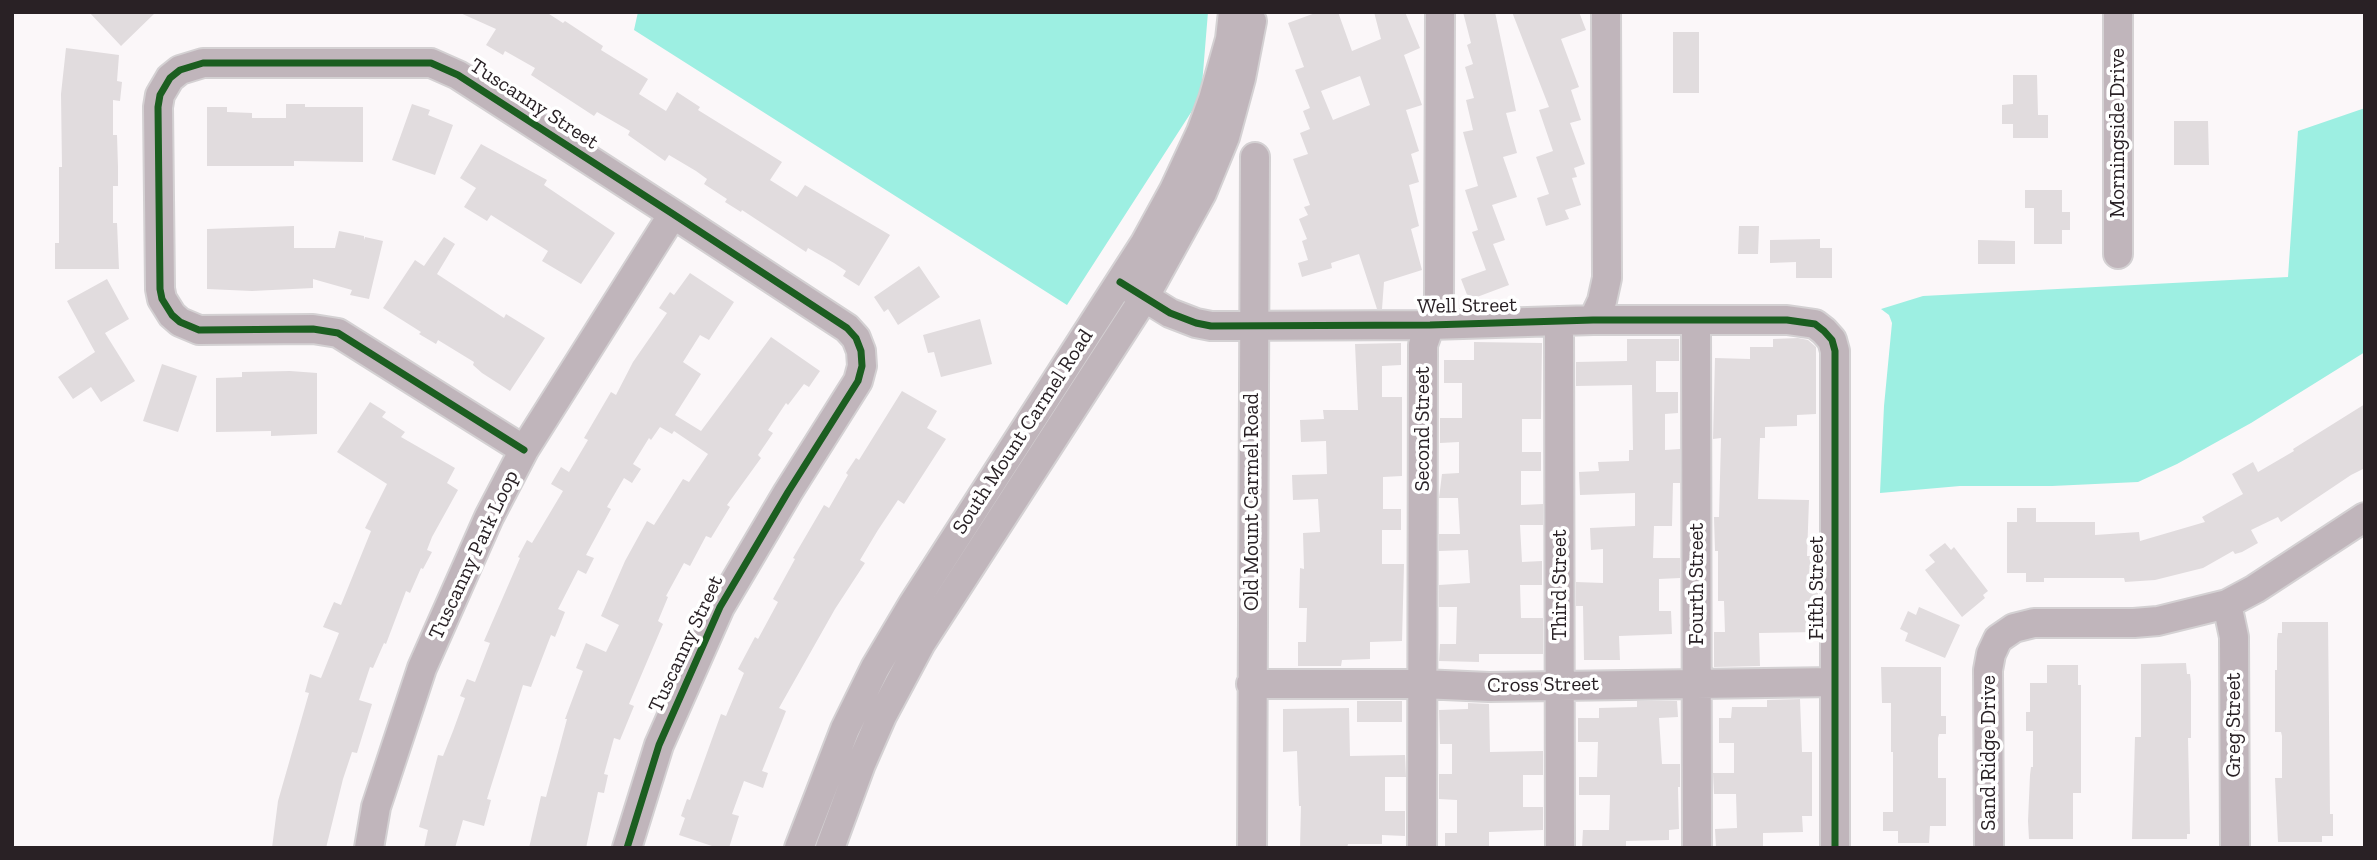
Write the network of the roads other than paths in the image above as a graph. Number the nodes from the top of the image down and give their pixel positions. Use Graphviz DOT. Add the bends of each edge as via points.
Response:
graph roads {
  1 [pos="1234,12"];
  2 [pos="1253,12"];
  3 [pos="1440,12"];
  4 [pos="1606,12"];
  5 [pos="2118,12"];
  6 [pos="1255,157"];
  7 [pos="673,214"];
  8 [pos="2118,254"];
  9 [pos="1120,282"];
  10 [pos="1144,298"];
  11 [pos="1593,320"];
  12 [pos="1696,320"];
  13 [pos="1559,321"];
  14 [pos="1430,325"];
  15 [pos="1253,327"];
  16 [pos="1824,331"];
  17 [pos="524,450"];
  18 [pos="2365,517"];
  19 [pos="2227,604"];
  20 [pos="1835,682"];
  21 [pos="1698,683"];
  22 [pos="1251,684"];
  23 [pos="1422,684"];
  24 [pos="1560,684"];
  25 [pos="369,848"];
  26 [pos="627,848"];
  27 [pos="799,848"];
  28 [pos="830,848"];
  29 [pos="1252,848"];
  30 [pos="1422,848"];
  31 [pos="1560,848"];
  32 [pos="1698,848"];
  33 [pos="1835,848"];
  34 [pos="1989,848"];
  35 [pos="2235,848"];
  1 -- 9 [label="street, South Mount Carmel Road" via="1222,70 1201,132 1160,218"];
  2 -- 10 [label="street, South Mount Carmel Road" via="1225,137 1202,193"];
  3 -- 14 [label="street, Second Street" via="1439,300"];
  4 -- 11 [label="street" via="1607,278"];
  5 -- 8 [label="street, Morningside Drive"];
  6 -- 15 [label="street, Old Mount Carmel Road"];
  7 -- 17 [label="street, Tuscanny Park Loop"];
  7 -- 17 [label="street, Tuscanny Street" via="458,75 431,63 203,63 180,71 164,86 158,107 160,289 172,315 199,330 338,333"];
  7 -- 26 [label="street, Tuscanny Street" via="847,328 856,338 862,366 858,381 766,527 709,630 659,745"];
  9 -- 10 [label="street, Well Street"];
  9 -- 27 [label="street, South Mount Carmel Road" via="875,668 845,729"];
  10 -- 15 [label="street, Well Street" via="1196,323"];
  10 -- 28 [label="street, South Mount Carmel Road" via="914,655 861,764"];
  11 -- 12 [label="street, Well Street"];
  11 -- 13 [label="street, Well Street"];
  12 -- 16 [label="street, Well Street" via="1802,321"];
  12 -- 21 [label="street, Fourth Street"];
  13 -- 14 [label="street, Well Street"];
  13 -- 24 [label="street, Third Street"];
  14 -- 15 [label="street, Well Street"];
  14 -- 23 [label="street, Second Street" via="1423,345"];
  15 -- 22 [label="street, Old Mount Carmel Road"];
  16 -- 20 [label="street, Fifth Street" via="1835,351"];
  17 -- 25 [label="street, Tuscanny Park Loop" via="422,668 376,807"];
  18 -- 19 [label="street, Sand Ridge Drive"];
  19 -- 34 [label="street, Sand Ridge Drive" via="2146,622 2034,623 2014,628 1998,639 1988,670"];
  19 -- 35 [label="street, Greg Street" via="2234,637"];
  20 -- 21 [label="street, Cross Street"];
  20 -- 33 [label="street, Fifth Street"];
  21 -- 24 [label="street, Cross Street"];
  21 -- 32 [label="street, Fourth Street"];
  22 -- 23 [label="street, Cross Street"];
  22 -- 29 [label="street, Old Mount Carmel Road"];
  23 -- 24 [label="street, Cross Street"];
  23 -- 30 [label="street, Second Street"];
  24 -- 31 [label="street, Third Street"];
}
